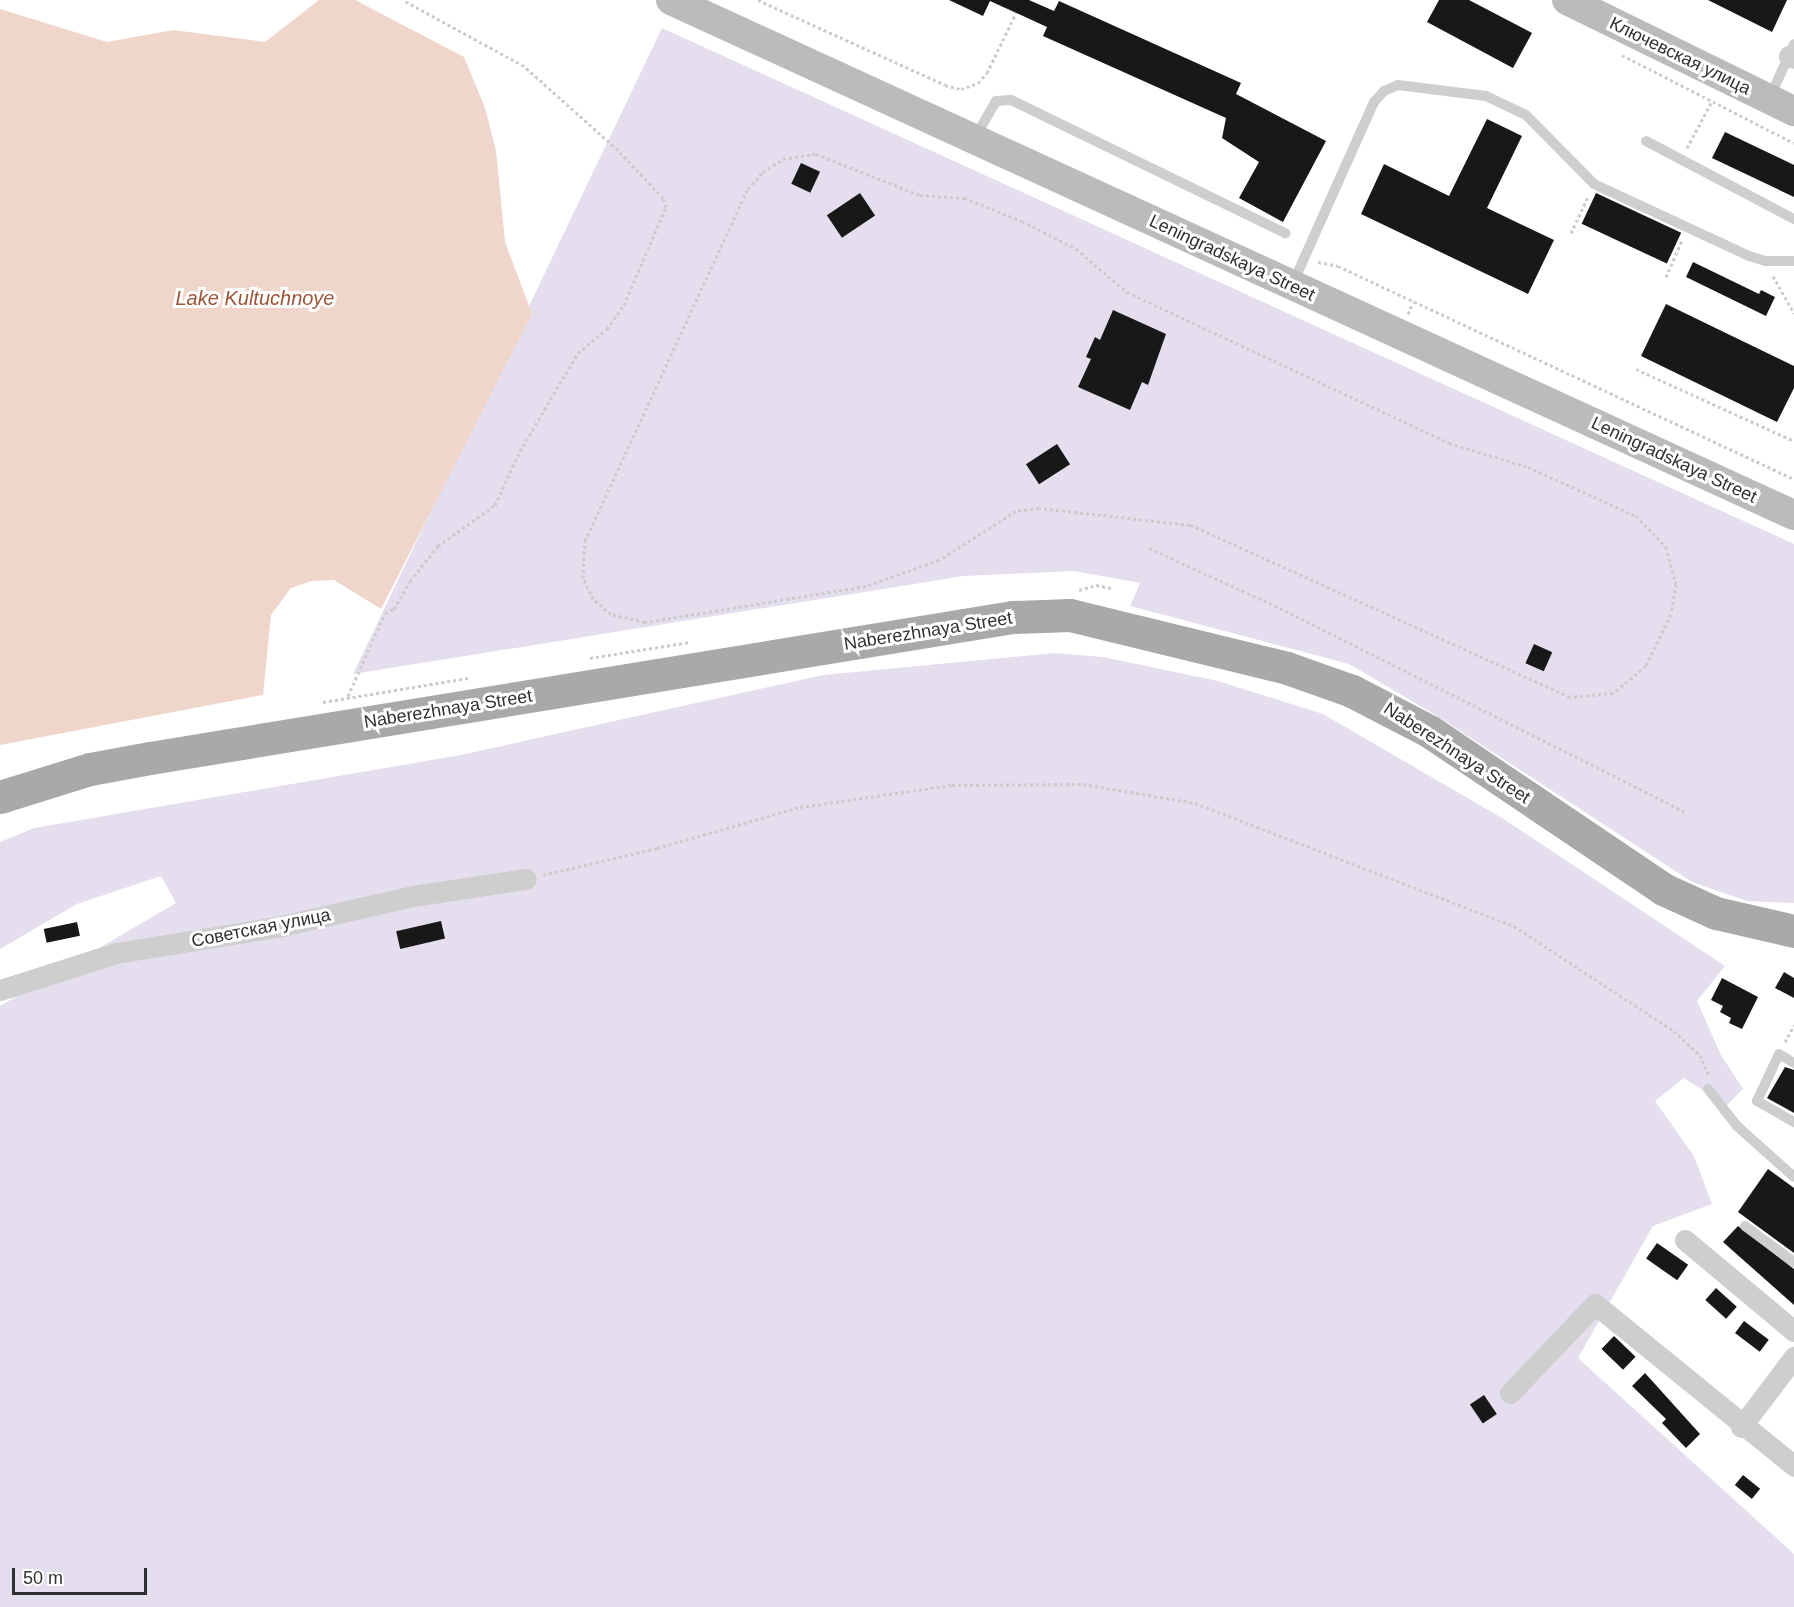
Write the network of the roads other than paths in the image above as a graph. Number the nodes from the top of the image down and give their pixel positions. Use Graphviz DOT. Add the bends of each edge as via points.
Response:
graph roads {
  1 [pos="671,0"];
  2 [pos="1567,0"];
  3 [pos="1792,53"];
  4 [pos="1781,105"];
  5 [pos="974,139"];
  6 [pos="1646,141"];
  7 [pos="1794,219"];
  8 [pos="1285,233"];
  9 [pos="1794,261"];
  10 [pos="1292,285"];
  11 [pos="1794,515"];
  12 [pos="0,797"];
  13 [pos="526,879"];
  14 [pos="1792,933"];
  15 [pos="0,990"];
  16 [pos="1794,1063"];
  17 [pos="1711,1087"];
  18 [pos="1794,1122"];
  19 [pos="1794,1177"];
  20 [pos="1745,1226"];
  21 [pos="1685,1240"];
  22 [pos="1794,1262"];
  23 [pos="1794,1331"];
  24 [pos="1794,1357"];
  25 [pos="1510,1393"];
  26 [pos="1741,1427"];
  27 [pos="1794,1466"];
  1 -- 5 [label="main road, Leningradskaya Street"];
  2 -- 4 [label="main road, Ключевская улица"];
  3 -- 4 [label="lane"];
  5 -- 8 [label="lane" via="996,100 1011,100"];
  5 -- 10 [label="main road, Leningradskaya Street"];
  6 -- 7 [label="lane"];
  9 -- 10 [label="lane" via="1765,261 1594,184 1526,115 1486,96 1398,85 1384,91 1374,102"];
  10 -- 11 [label="main road, Leningradskaya Street"];
  12 -- 14 [label="main road, Naberezhnaya Street" via="90,769 150,758 1013,617 1070,615 1278,665 1352,691 1429,731 1663,889 1716,913"];
  13 -- 15 [label="street, Советская улица" via="413,896 282,926 116,953"];
  16 -- 18 [label="lane" via="1779,1054 1757,1101"];
  17 -- 19 [label="lane" via="1737,1126"];
  20 -- 22 [label="lane"];
  21 -- 23 [label="street"];
  24 -- 26 [label="street"];
  25 -- 26 [label="street" via="1596,1304"];
  26 -- 27 [label="street"];
}
